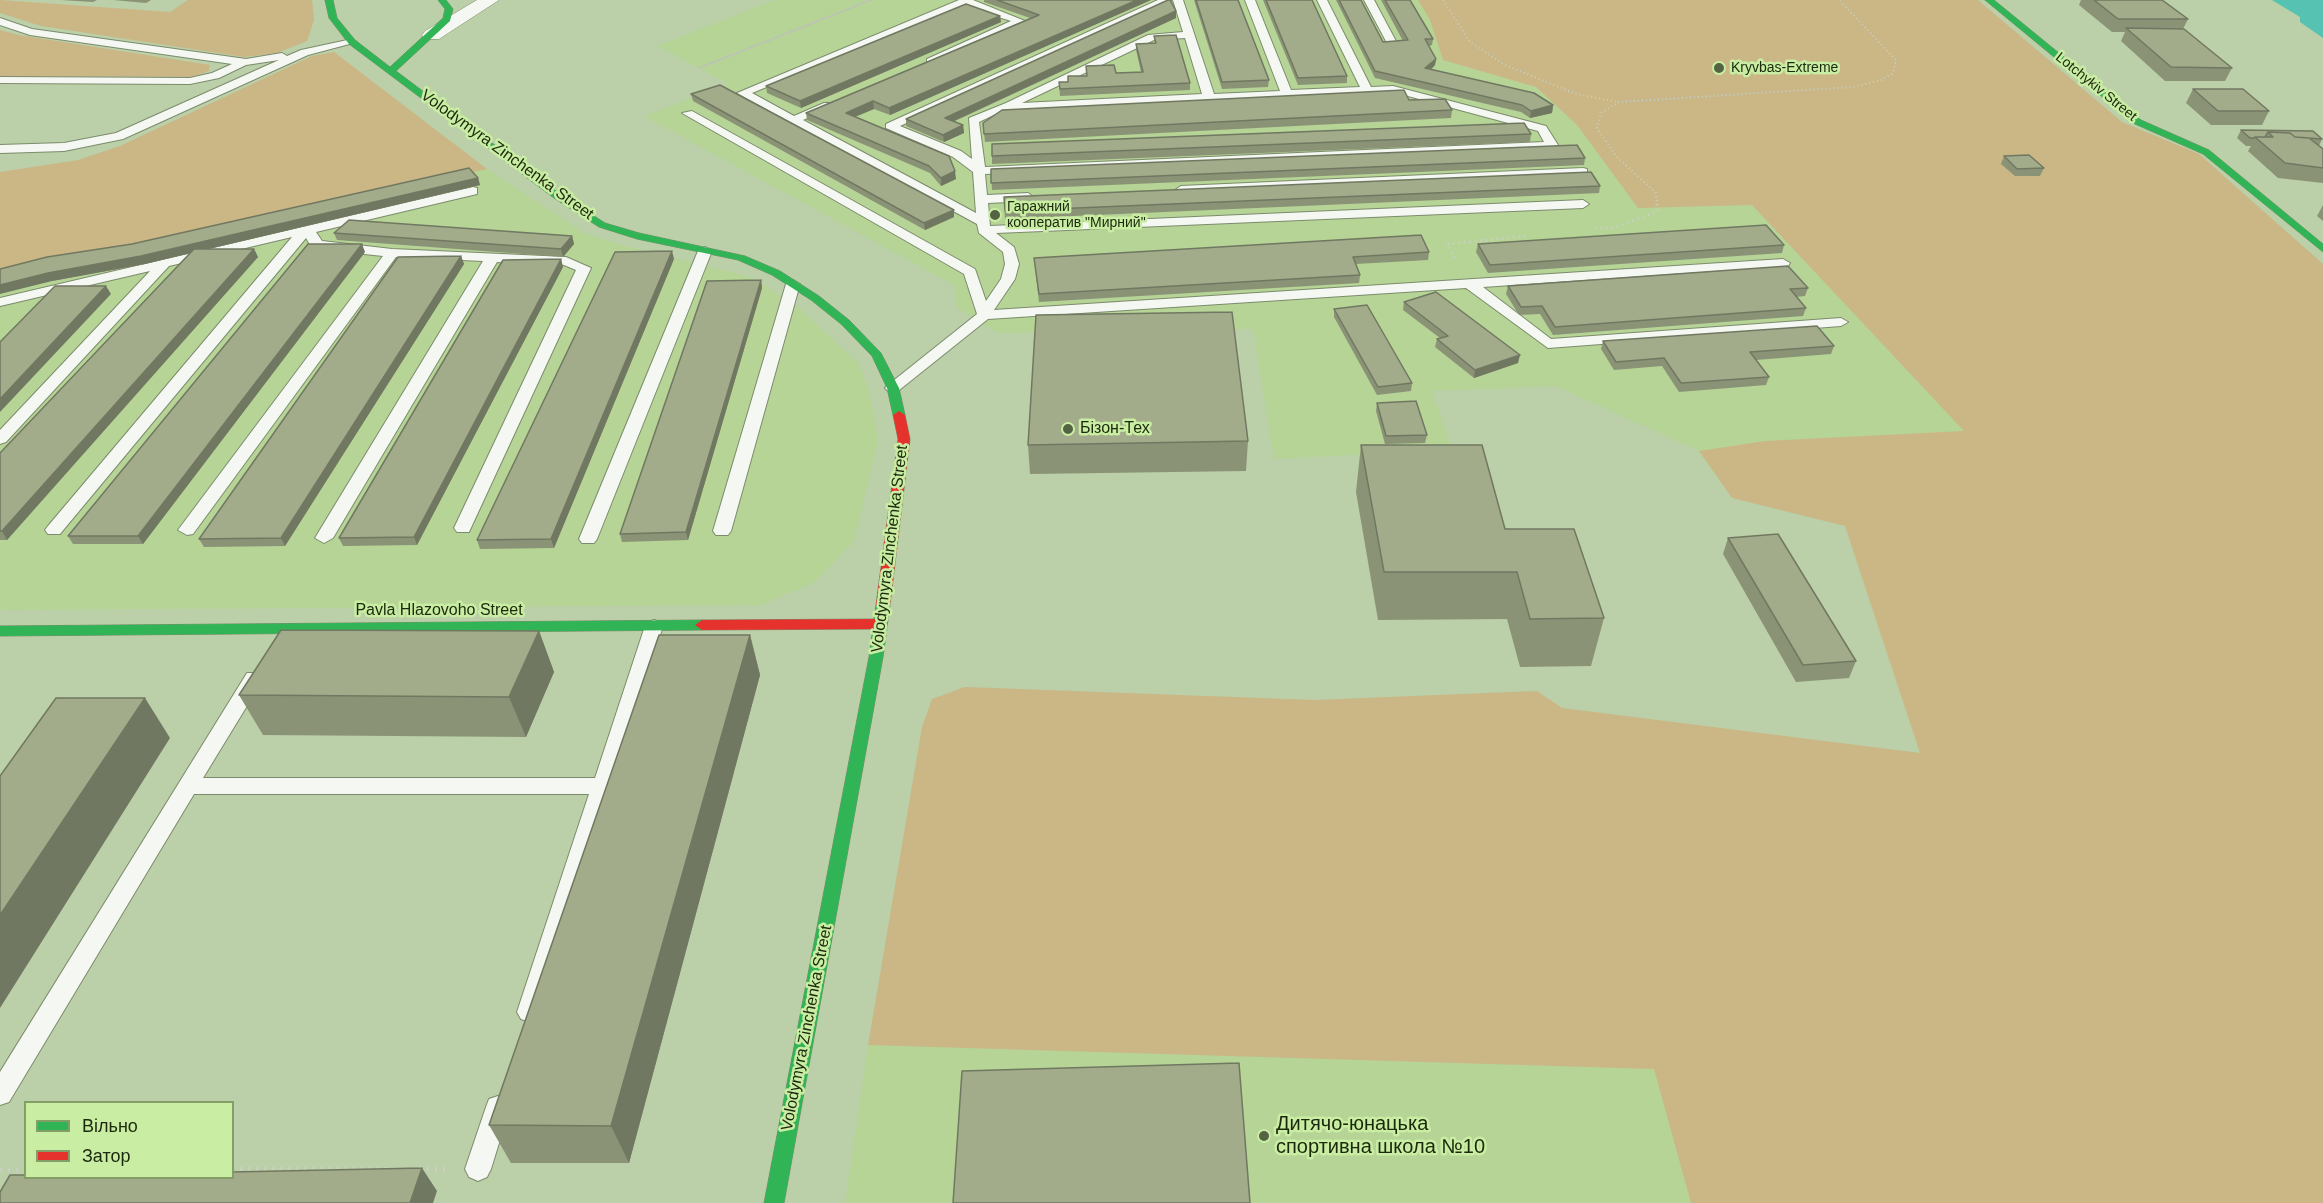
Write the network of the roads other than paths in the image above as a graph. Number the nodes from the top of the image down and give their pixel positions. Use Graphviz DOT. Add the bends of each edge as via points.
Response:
graph roads {
  1 [pos="329,0"];
  2 [pos="442,0"];
  3 [pos="490,0"];
  4 [pos="1166,0"];
  5 [pos="1178,0"];
  6 [pos="1250,0"];
  7 [pos="1322,0"];
  8 [pos="1369,0"];
  9 [pos="1989,0"];
  10 [pos="965,1"];
  11 [pos="0,21"];
  12 [pos="432,35"];
  13 [pos="1190,35"];
  14 [pos="352,42"];
  15 [pos="1392,43"];
  16 [pos="305,52"];
  17 [pos="246,62"];
  18 [pos="923,64"];
  19 [pos="392,70"];
  20 [pos="0,80"];
  21 [pos="1367,90"];
  22 [pos="1287,94"];
  23 [pos="1209,97"];
  24 [pos="837,101"];
  25 [pos="1002,107"];
  26 [pos="688,113"];
  27 [pos="794,120"];
  28 [pos="1518,123"];
  29 [pos="1471,125"];
  30 [pos="0,149"];
  31 [pos="979,171"];
  32 [pos="1582,171"];
  33 [pos="1170,190"];
  34 [pos="473,191"];
  35 [pos="1040,196"];
  36 [pos="981,199"];
  37 [pos="1583,204"];
  38 [pos="984,226"];
  39 [pos="307,228"];
  40 [pos="2323,249"];
  41 [pos="705,251"];
  42 [pos="392,254"];
  43 [pos="491,260"];
  44 [pos="166,262"];
  45 [pos="1783,263"];
  46 [pos="1468,283"];
  47 [pos="793,284"];
  48 [pos="6,300"];
  49 [pos="0,311"];
  50 [pos="984,315"];
  51 [pos="1842,322"];
  52 [pos="893,388"];
  53 [pos="0,439"];
  54 [pos="463,528"];
  55 [pos="54,530"];
  56 [pos="187,530"];
  57 [pos="722,531"];
  58 [pos="324,538"];
  59 [pos="588,539"];
  60 [pos="879,624"];
  61 [pos="654,626"];
  62 [pos="285,628"];
  63 [pos="0,631"];
  64 [pos="188,786"];
  65 [pos="603,786"];
  66 [pos="522,1034"];
  67 [pos="503,1090"];
  68 [pos="0,1094"];
  69 [pos="478,1169"];
  70 [pos="774,1203"];
  1 -- 14 [label="main road, Volodymyra Zinchenka Street" via="333,18"];
  2 -- 12 [label="main road" via="449,9 447,19"];
  3 -- 12 [label="street"];
  4 -- 31 [label="lane" via="890,126 957,154"];
  5 -- 13 [label="lane"];
  6 -- 22 [label="lane"];
  7 -- 21 [label="lane"];
  8 -- 15 [label="lane"];
  9 -- 40 [label="main road, Lotchykiv Street" via="2138,122 2206,152"];
  10 -- 18 [label="lane" via="1020,21"];
  10 -- 27 [label="lane" via="743,93"];
  11 -- 17 [label="lane" via="30,32"];
  12 -- 19 [label="main road"];
  13 -- 23 [label="lane"];
  13 -- 25 [label="lane" via="1152,37"];
  14 -- 16 [label="lane"];
  14 -- 19 [label="main road, Volodymyra Zinchenka Street"];
  16 -- 17 [label="lane"];
  16 -- 30 [label="lane" via="119,136 64,147"];
  17 -- 20 [label="lane" via="215,76 190,81"];
  19 -- 41 [label="main road, Volodymyra Zinchenka Street" via="503,156 602,225"];
  21 -- 22 [label="lane"];
  21 -- 28 [label="lane" via="1393,89"];
  22 -- 23 [label="lane"];
  23 -- 25 [label="lane"];
  24 -- 27 [label="lane"];
  25 -- 31 [label="lane" via="973,120 983,147"];
  26 -- 50 [label="lane" via="970,272"];
  27 -- 38 [label="lane"];
  28 -- 29 [label="lane"];
  28 -- 31 [label="lane" via="1542,129 1552,145"];
  31 -- 36 [label="lane"];
  32 -- 33 [label="lane"];
  34 -- 39 [label="lane"];
  35 -- 36 [label="lane"];
  36 -- 38 [label="lane"];
  37 -- 38 [label="lane"];
  38 -- 50 [label="lane" via="1009,250 1012,264 1008,279"];
  39 -- 42 [label="lane" via="317,245"];
  39 -- 44 [label="lane"];
  39 -- 55 [label="lane"];
  41 -- 47 [label="main road, Volodymyra Zinchenka Street" via="741,258"];
  41 -- 59 [label="lane"];
  42 -- 43 [label="lane"];
  42 -- 56 [label="lane"];
  43 -- 54 [label="lane" via="566,261 584,268"];
  43 -- 58 [label="lane"];
  44 -- 48 [label="lane"];
  44 -- 53 [label="lane"];
  45 -- 46 [label="lane"];
  46 -- 50 [label="lane"];
  46 -- 51 [label="lane" via="1548,344"];
  47 -- 52 [label="main road, Volodymyra Zinchenka Street" via="845,322 877,355"];
  47 -- 57 [label="lane"];
  48 -- 49 [label="lane"];
  50 -- 52 [label="lane"];
  52 -- 60 [label="main road, Volodymyra Zinchenka Street" via="904,439"];
  60 -- 61 [label="main road, Pavla Hlazovoho Street"];
  60 -- 70 [label="main road, Volodymyra Zinchenka Street"];
  61 -- 62 [label="main road, Pavla Hlazovoho Street"];
  61 -- 65 [label="lane"];
  62 -- 63 [label="main road, Pavla Hlazovoho Street"];
  62 -- 64 [label="lane"];
  64 -- 65 [label="lane"];
  64 -- 68 [label="lane"];
  65 -- 66 [label="lane"];
  67 -- 69 [label="lane"];
}
